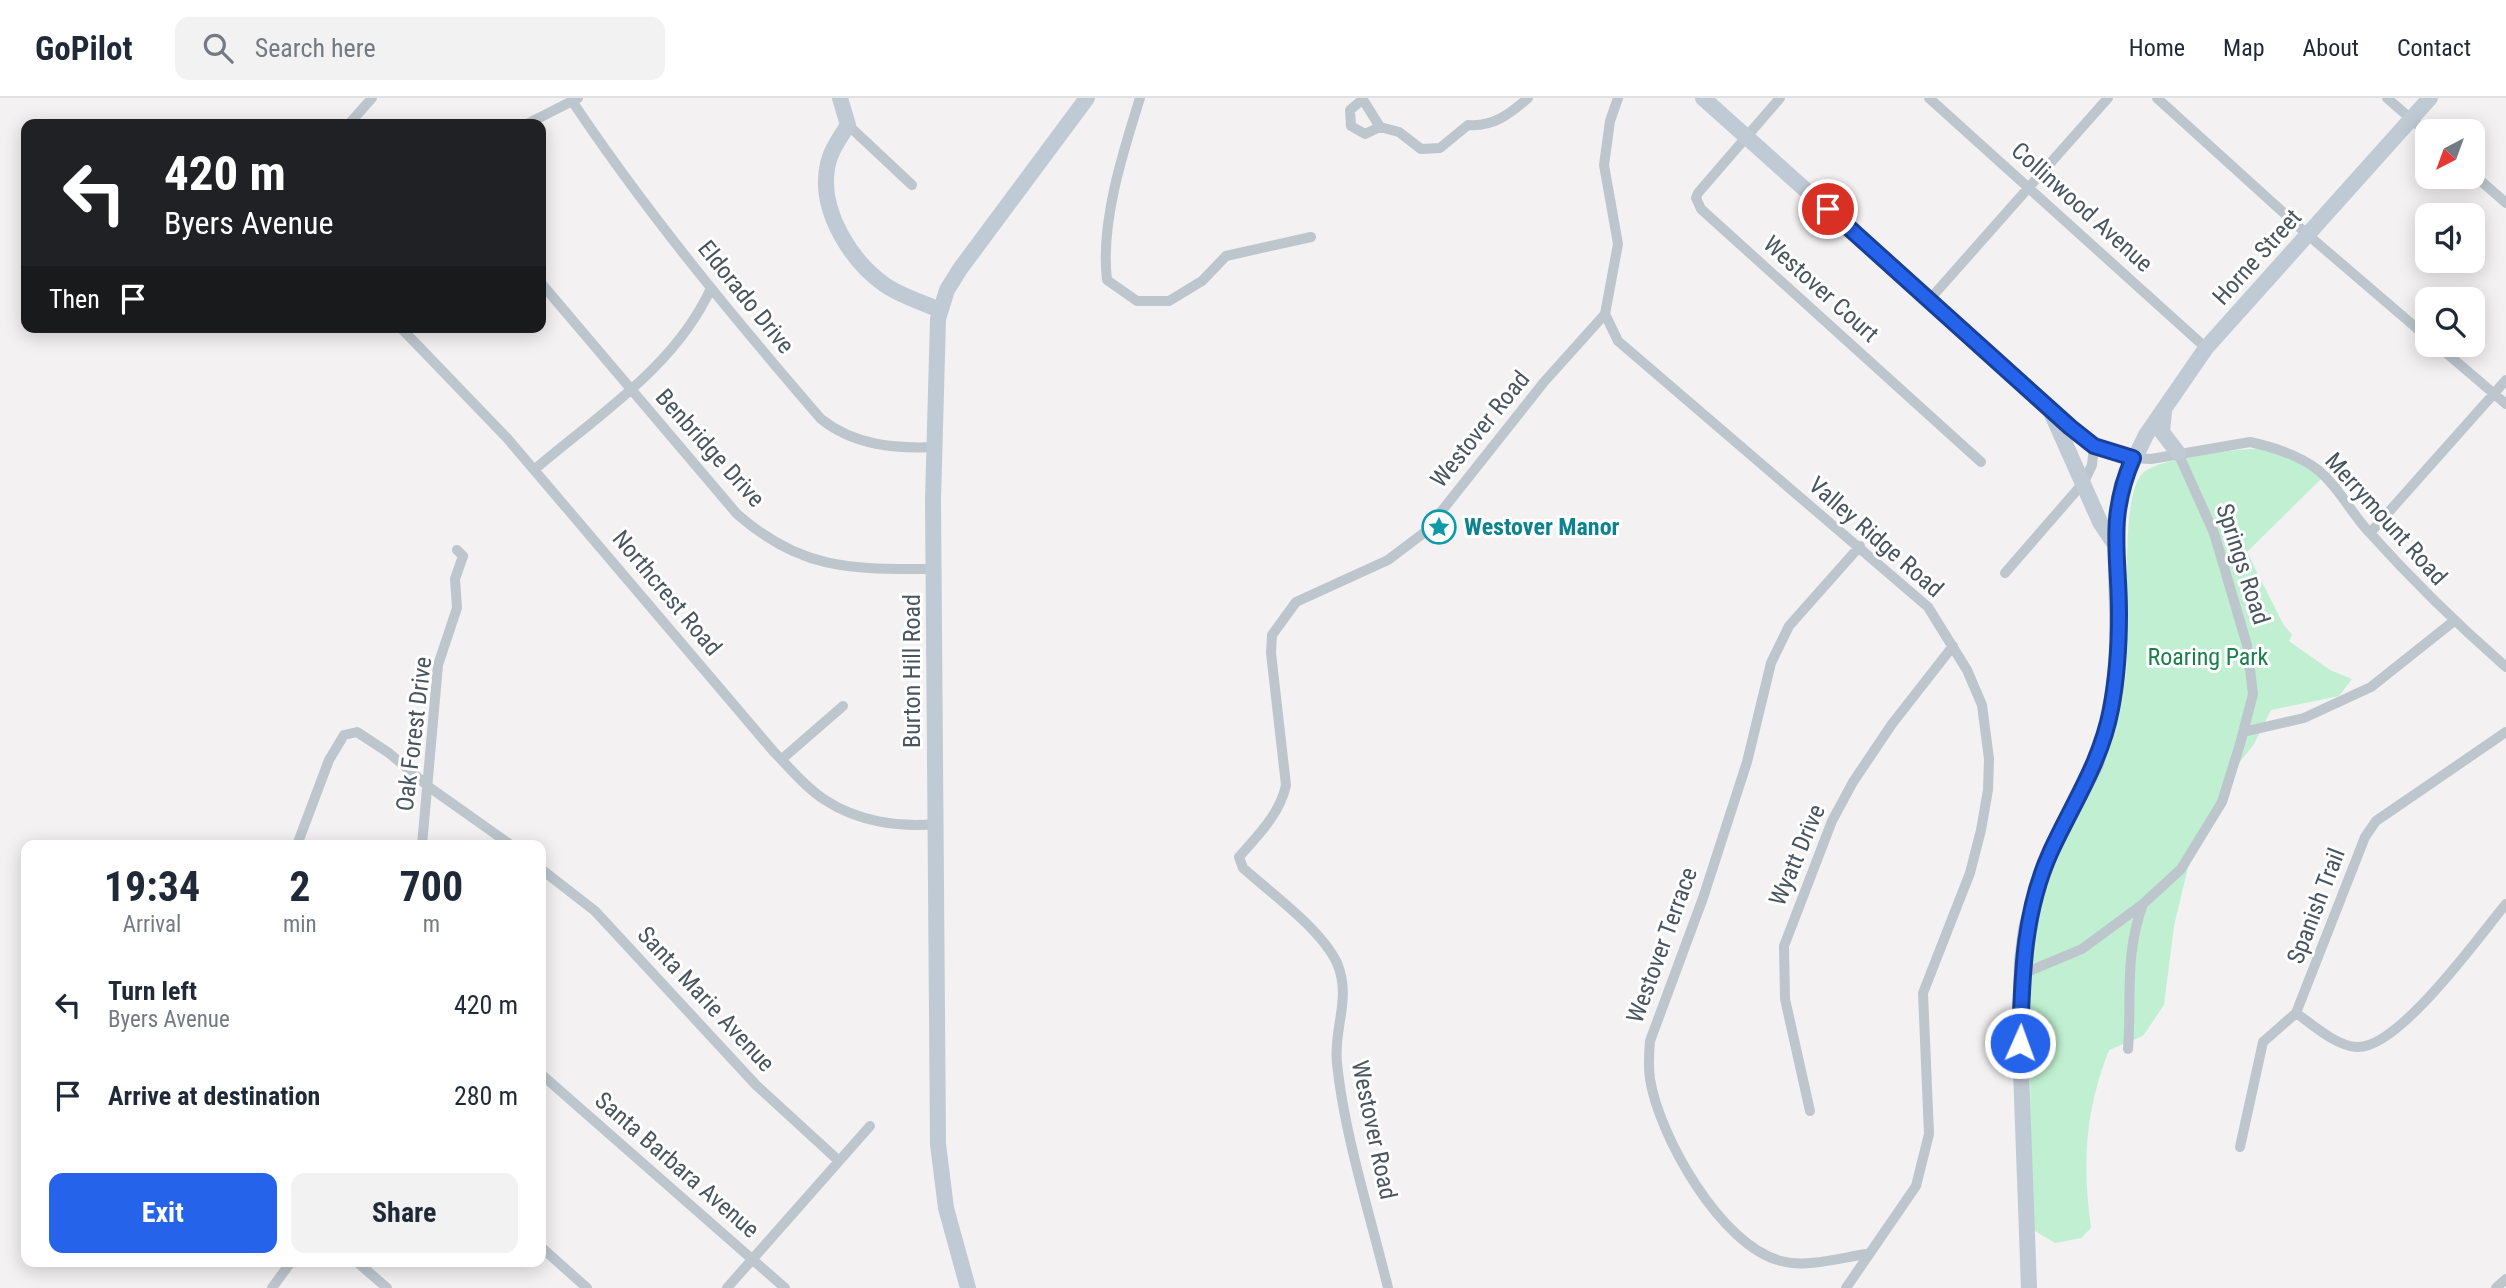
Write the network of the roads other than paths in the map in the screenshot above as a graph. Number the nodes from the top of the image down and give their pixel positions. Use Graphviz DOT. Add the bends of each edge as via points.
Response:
graph roads {
  1 [pos="372,98"];
  2 [pos="840,98"];
  3 [pos="1087,98"];
  4 [pos="1140,98"];
  5 [pos="1528,98"];
  6 [pos="1618,98"];
  7 [pos="1703,98"];
  8 [pos="1780,98"];
  9 [pos="1929,98"];
  10 [pos="2108,98"];
  11 [pos="2157,98"];
  12 [pos="2388,98"];
  13 [pos="2430,98"];
  14 [pos="1362,99"];
  15 [pos="575,100"];
  16 [pos="353,119"];
  17 [pos="537,119"];
  18 [pos="2411,119"];
  19 [pos="2415,122"];
  20 [pos="848,125"];
  21 [pos="1380,127"];
  22 [pos="1747,137"];
  23 [pos="912,185"];
  24 [pos="2485,185"];
  25 [pos="2029,187"];
  26 [pos="2506,203"];
  27 [pos="2308,234"];
  28 [pos="1311,237"];
  29 [pos="711,288"];
  30 [pos="546,289"];
  31 [pos="1930,299"];
  32 [pos="939,310"];
  33 [pos="1605,314"];
  34 [pos="2415,327"];
  35 [pos="406,333"];
  36 [pos="2206,348"];
  37 [pos="2451,357"];
  38 [pos="2506,380"];
  39 [pos="629,389"];
  40 [pos="2494,394"];
  41 [pos="2506,404"];
  42 [pos="2050,409"];
  43 [pos="2164,410"];
  44 [pos="2094,446"];
  45 [pos="935,447"];
  46 [pos="2178,453"];
  47 [pos="2133,458"];
  48 [pos="1981,462"];
  49 [pos="534,470"];
  50 [pos="2084,482"];
  51 [pos="2370,533"];
  52 [pos="2114,543"];
  53 [pos="1860,546"];
  54 [pos="457,550"];
  55 [pos="933,569"];
  56 [pos="2005,573"];
  57 [pos="2454,621"];
  58 [pos="1953,646"];
  59 [pos="2506,667"];
  60 [pos="843,706"];
  61 [pos="2243,732"];
  62 [pos="2506,732"];
  63 [pos="782,759"];
  64 [pos="429,786"];
  65 [pos="936,824"];
  66 [pos="299,840"];
  67 [pos="423,840"];
  68 [pos="504,840"];
  69 [pos="546,873"];
  70 [pos="2143,904"];
  71 [pos="2506,904"];
  72 [pos="2022,974"];
  73 [pos="2296,1013"];
  74 [pos="2128,1049"];
  75 [pos="546,1078"];
  76 [pos="1810,1111"];
  77 [pos="870,1126"];
  78 [pos="2240,1147"];
  79 [pos="839,1161"];
  80 [pos="546,1251"];
  81 [pos="1867,1254"];
  82 [pos="753,1259"];
  83 [pos="287,1267"];
  84 [pos="363,1267"];
  85 [pos="2506,1279"];
  86 [pos="272,1288"];
  87 [pos="387,1288"];
  88 [pos="587,1288"];
  89 [pos="727,1288"];
  90 [pos="785,1288"];
  91 [pos="968,1288"];
  92 [pos="1388,1288"];
  93 [pos="1846,1288"];
  94 [pos="2029,1288"];
  95 [pos="2496,1288"];
  1 -- 16 [label="street"];
  2 -- 20 [label="street"];
  3 -- 32 [label="street, Burton Hill Road" via="960,269"];
  4 -- 28 [label="street" via="1123,151 1104,252 1107,280 1137,301 1169,301 1202,281 1226,256"];
  5 -- 21 [label="street" via="1499,121 1468,125 1440,148 1420,149 1399,132"];
  6 -- 33 [label="street" via="1604,165 1618,244"];
  7 -- 22 [label="street"];
  8 -- 22 [label="street"];
  9 -- 25 [label="street, Collinwood Avenue"];
  10 -- 25 [label="street"];
  11 -- 27 [label="street"];
  12 -- 18 [label="street"];
  13 -- 18 [label="street, Horne Street"];
  14 -- 21 [label="street"];
  14 -- 21 [label="street" via="1350,110 1351,126 1365,134"];
  15 -- 17 [label="street"];
  15 -- 29 [label="street, Eldorado Drive" via="618,171"];
  18 -- 19 [label="street"];
  18 -- 27 [label="street, Horne Street"];
  20 -- 23 [label="street"];
  20 -- 32 [label="street" via="833,149 826,182 842,237 884,285"];
  22 -- 31 [label="street"];
  22 -- 48 [label="street, Westover Court" via="1698,193 1701,209"];
  24 -- 26 [label="street"];
  25 -- 31 [label="street"];
  25 -- 36 [label="street, Collinwood Avenue"];
  27 -- 34 [label="street"];
  27 -- 36 [label="street, Horne Street"];
  29 -- 39 [label="street" via="682,338"];
  29 -- 45 [label="street, Eldorado Drive" via="832,428 878,445"];
  30 -- 39 [label="street, Benbridge Drive"];
  31 -- 42 [label="street"];
  32 -- 45 [label="street, Burton Hill Road"];
  33 -- 53 [label="street, Valley Ridge Road" via="1618,341"];
  33 -- 92 [label="street, Westover Road" via="1544,382 1425,532 1388,559 1296,602 1272,635 1286,785 1273,816 1240,857 1243,868 1317,937 1336,961 1344,1008 1336,1060"];
  35 -- 49 [label="street, Northcrest Road"];
  36 -- 43 [label="street, Horne Street"];
  37 -- 40 [label="street"];
  38 -- 40 [label="street"];
  39 -- 49 [label="street"];
  39 -- 55 [label="street, Benbridge Drive" via="737,514 791,551 834,566"];
  40 -- 41 [label="street"];
  40 -- 51 [label="street"];
  42 -- 44 [label="street"];
  42 -- 50 [label="street"];
  43 -- 46 [label="street" via="2162,432"];
  43 -- 47 [label="street, Horne Street"];
  44 -- 47 [label="street"];
  44 -- 50 [label="street"];
  45 -- 55 [label="street, Burton Hill Road"];
  46 -- 47 [label="street, Merrymount Road"];
  46 -- 51 [label="street, Merrymount Road" via="2250,442 2292,455 2322,473"];
  46 -- 61 [label="street, Springs Road" via="2214,533 2240,613 2253,694"];
  47 -- 52 [label="street, Horne Street" via="2117,507"];
  49 -- 63 [label="street, Northcrest Road"];
  50 -- 52 [label="street"];
  50 -- 56 [label="street"];
  51 -- 57 [label="street, Merrymount Road"];
  52 -- 72 [label="street, Horne Street" via="2119,644 2110,712 2096,764 2040,881 2026,929"];
  53 -- 58 [label="street, Valley Ridge Road" via="1928,607"];
  53 -- 81 [label="street, Westover Terrace" via="1789,626 1771,663 1739,787 1650,1041 1649,1065 1672,1142 1710,1205 1738,1235 1764,1254 1793,1263"];
  54 -- 64 [label="street, Oak Forest Drive" via="463,556 455,579 457,608 438,665"];
  55 -- 65 [label="street, Burton Hill Road"];
  57 -- 59 [label="street, Merrymount Road"];
  57 -- 61 [label="street" via="2371,687 2304,718"];
  58 -- 76 [label="street, Wyatt Drive" via="1853,782 1832,821 1784,946 1785,999"];
  58 -- 81 [label="street, Valley Ridge Road" via="1982,705 1988,790 1970,873 1923,993 1929,1135 1916,1186"];
  60 -- 63 [label="street"];
  61 -- 70 [label="street, Springs Road" via="2222,802 2181,869"];
  62 -- 73 [label="street, Spanish Trail" via="2376,821 2365,837"];
  63 -- 65 [label="street, Northcrest Road" via="826,801 850,812 901,825"];
  64 -- 66 [label="street" via="357,732 344,735 329,760"];
  64 -- 67 [label="street, Oak Forest Drive"];
  64 -- 68 [label="street"];
  65 -- 91 [label="street, Burton Hill Road" via="938,1144 946,1208"];
  69 -- 79 [label="street, Santa Marie Avenue" via="595,911 757,1085"];
  70 -- 72 [label="street, Springs Road" via="2082,949"];
  70 -- 74 [label="street, Springs Road" via="2130,954"];
  71 -- 73 [label="street" via="2429,998 2389,1034 2365,1046 2344,1045"];
  72 -- 94 [label="street, Horne Street" via="2020,1043"];
  73 -- 78 [label="street, Spanish Trail" via="2263,1042"];
  75 -- 82 [label="street, Santa Barbara Avenue"];
  77 -- 79 [label="street"];
  79 -- 82 [label="street"];
  80 -- 88 [label="street"];
  81 -- 93 [label="street, Valley Ridge Road"];
  82 -- 89 [label="street"];
  82 -- 90 [label="street, Santa Barbara Avenue"];
  83 -- 86 [label="street"];
  84 -- 87 [label="street"];
  85 -- 95 [label="street"];
}
